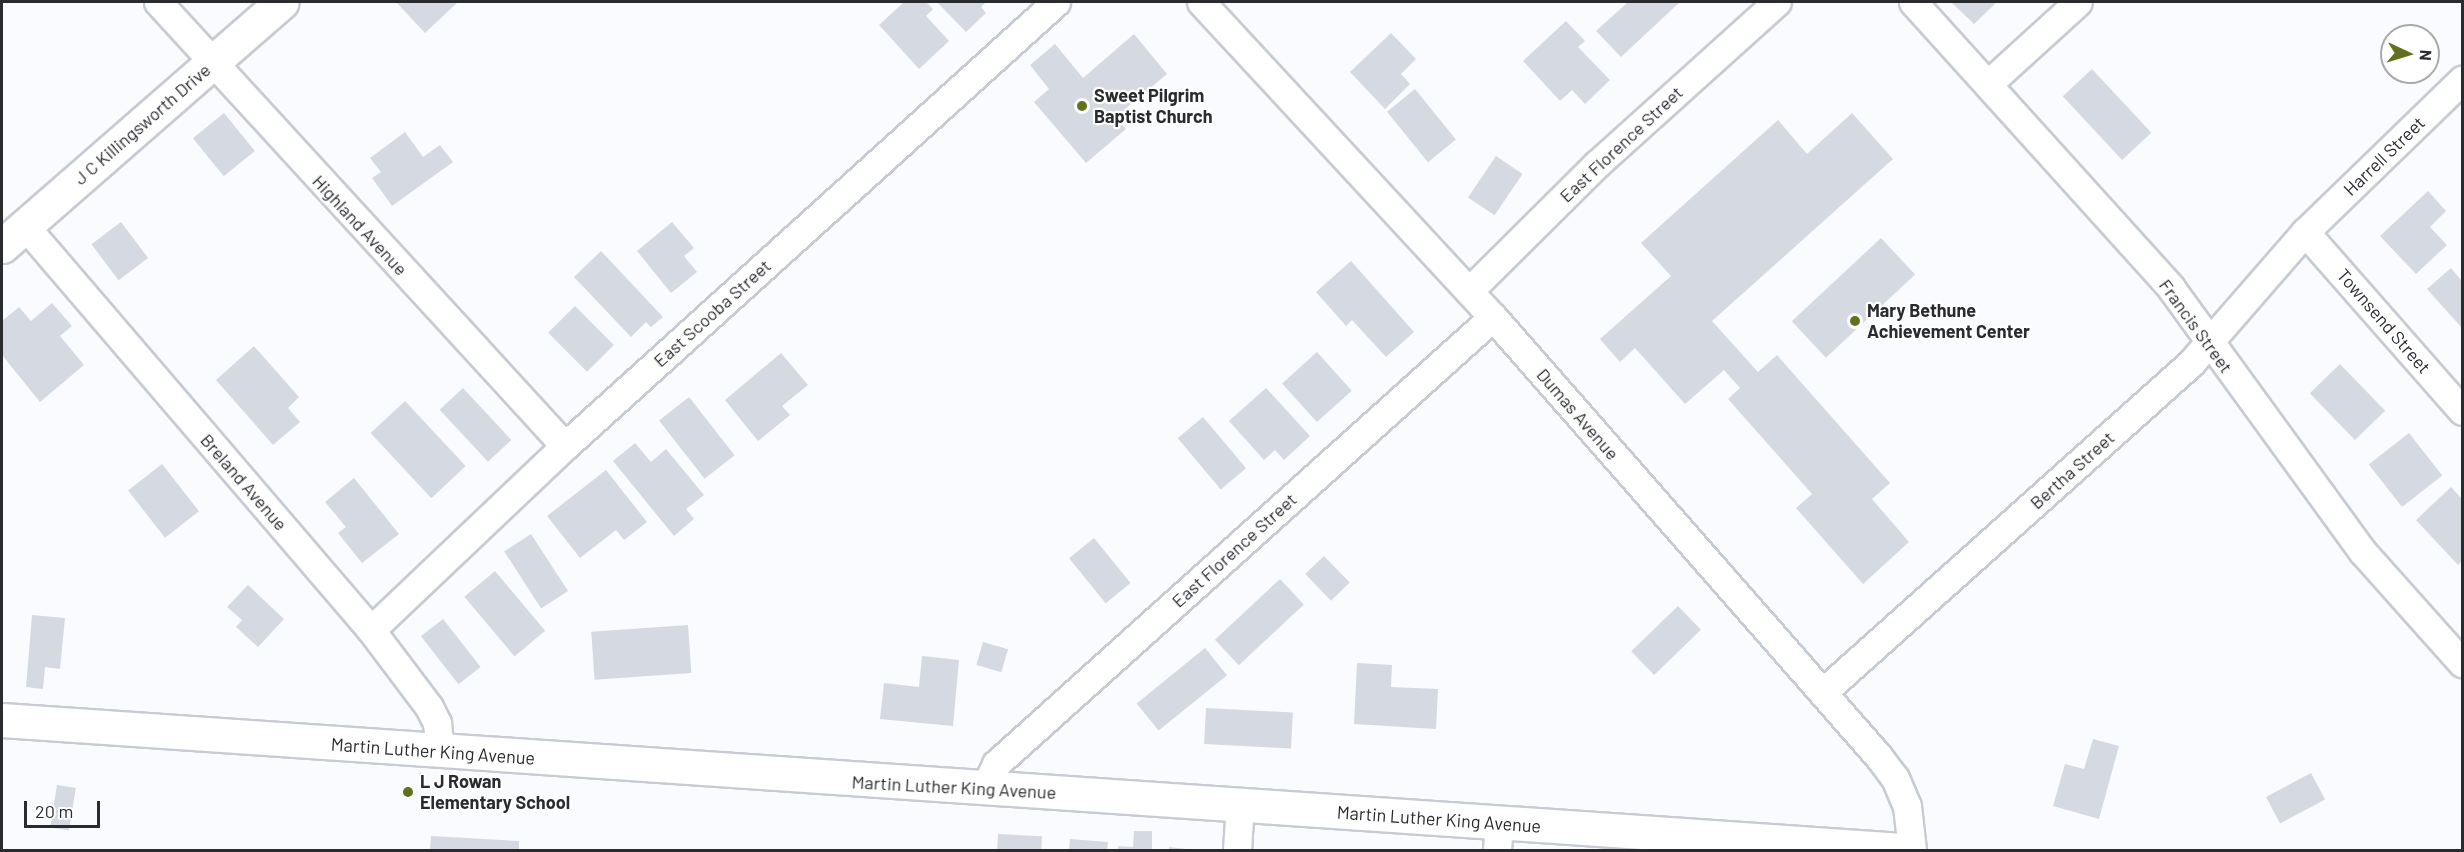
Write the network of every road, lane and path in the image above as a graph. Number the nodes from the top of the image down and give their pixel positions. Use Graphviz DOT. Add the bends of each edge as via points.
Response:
graph roads {
  1 [pos="158,2"];
  2 [pos="282,2"];
  3 [pos="1056,2"];
  4 [pos="1200,2"];
  5 [pos="1777,2"];
  6 [pos="1913,2"];
  7 [pos="2078,2"];
  8 [pos="212,64"];
  9 [pos="2463,80"];
  10 [pos="1989,83"];
  11 [pos="2305,232"];
  12 [pos="13,236"];
  13 [pos="1469,291"];
  14 [pos="1493,317"];
  15 [pos="2211,340"];
  16 [pos="2463,411"];
  17 [pos="565,446"];
  18 [pos="371,630"];
  19 [pos="2463,663"];
  20 [pos="1823,692"];
  21 [pos="2,720"];
  22 [pos="440,751"];
  23 [pos="984,789"];
  24 [pos="1240,803"];
  25 [pos="1498,837"];
  26 [pos="1805,847"];
  27 [pos="1237,850"];
  28 [pos="1906,850"];
  29 [pos="1912,850"];
  1 -- 8 [label="street, Highland Avenue"];
  2 -- 8 [label="street, J C Killingsworth Drive"];
  3 -- 17 [label="street, East Scooba Street"];
  4 -- 13 [label="street, Dumas Avenue"];
  5 -- 13 [label="street, East Florence Street" via="1597,164"];
  6 -- 10 [label="street, Francis Street"];
  7 -- 10 [label="street"];
  8 -- 12 [label="street, J C Killingsworth Drive"];
  8 -- 17 [label="street, Highland Avenue"];
  9 -- 11 [label="street, Harrell Street"];
  10 -- 15 [label="street, Francis Street" via="2171,288"];
  11 -- 15 [label="street, Bertha Street"];
  11 -- 16 [label="street, Townsend Street"];
  12 -- 18 [label="street, Breland Avenue"];
  13 -- 14 [label="street, Dumas Avenue"];
  14 -- 20 [label="street, Dumas Avenue"];
  14 -- 23 [label="street, East Florence Street" via="996,764"];
  15 -- 19 [label="street, Francis Street" via="2227,369 2363,552"];
  15 -- 20 [label="street, Bertha Street" via="2191,363"];
  17 -- 18 [label="street, East Scooba Street"];
  18 -- 22 [label="street, Breland Avenue" via="429,707 437,723"];
  20 -- 29 [label="street, Dumas Avenue" via="1895,778 1911,820"];
  21 -- 22 [label="street, Martin Luther King Avenue"];
  22 -- 23 [label="street, Martin Luther King Avenue"];
  23 -- 24 [label="street, Martin Luther King Avenue"];
  24 -- 25 [label="street, Martin Luther King Avenue"];
  24 -- 27 [label="street"];
  25 -- 26 [label="street, Martin Luther King Avenue"];
  26 -- 28 [label="street, Martin Luther King Avenue"];
}
